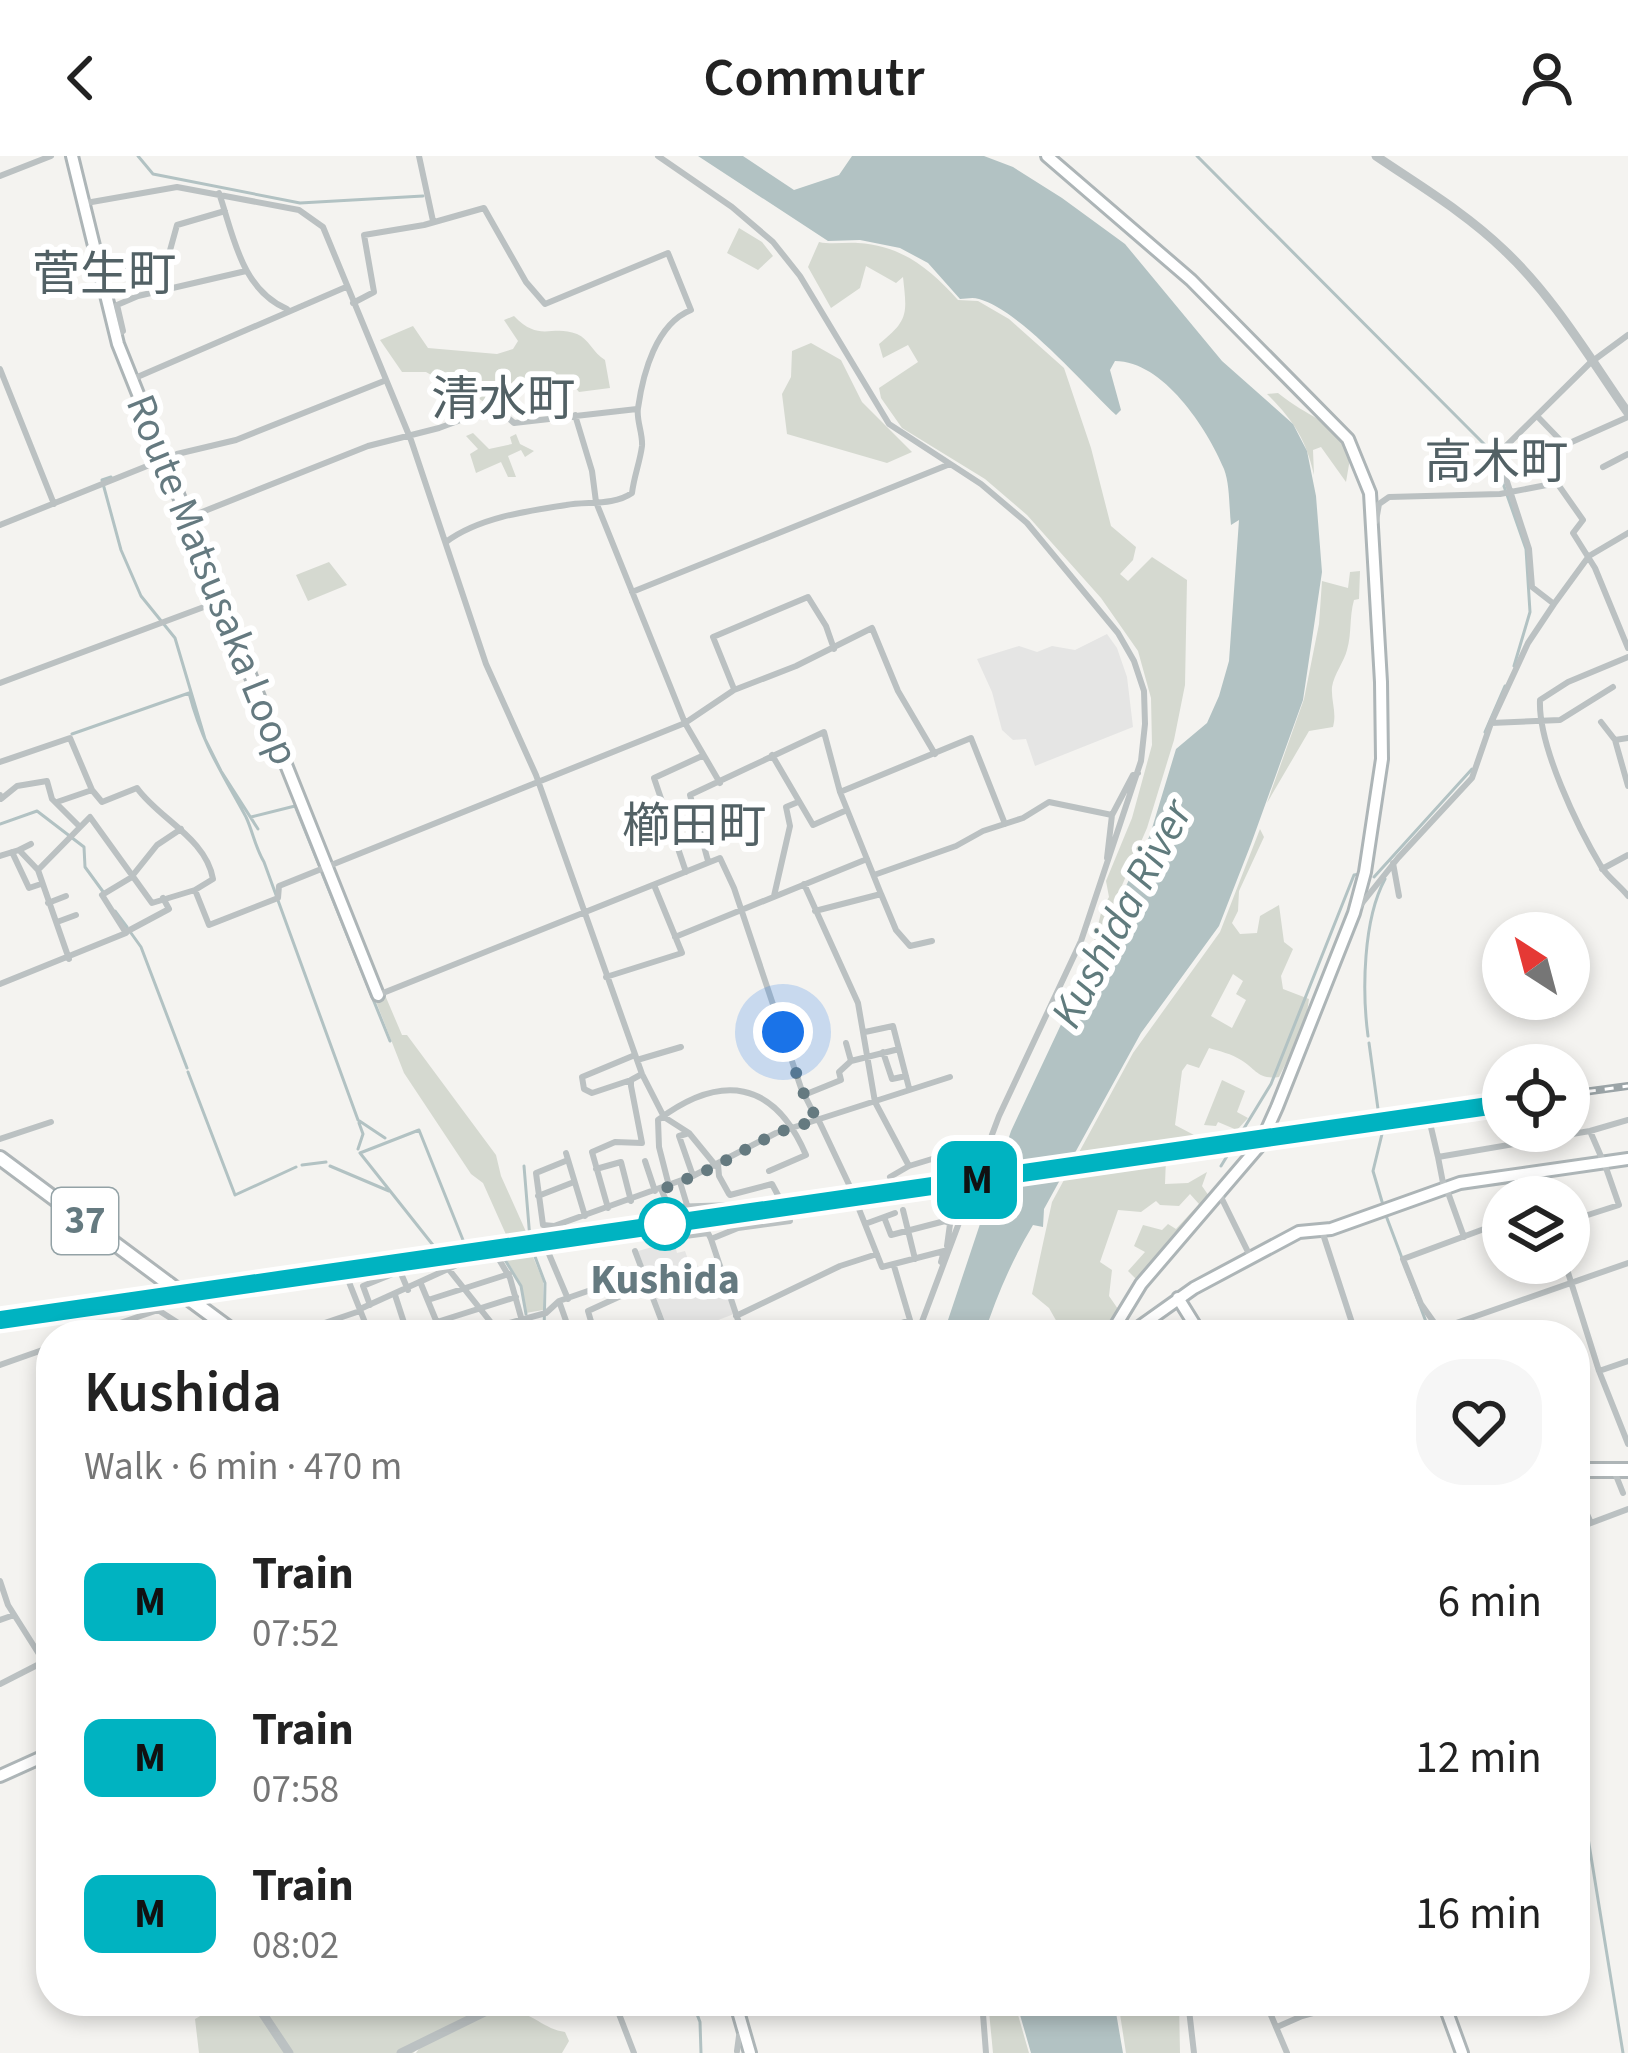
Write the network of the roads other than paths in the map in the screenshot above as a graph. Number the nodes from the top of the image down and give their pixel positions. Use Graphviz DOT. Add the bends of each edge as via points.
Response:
graph roads {
  1 [pos="51,156"];
  2 [pos="72,156"];
  3 [pos="419,156"];
  4 [pos="658,156"];
  5 [pos="1376,156"];
  6 [pos="1048,159"];
  7 [pos="0,176"];
  8 [pos="218,194"];
  9 [pos="84,203"];
  10 [pos="225,211"];
  11 [pos="434,221"];
  12 [pos="127,265"];
  13 [pos="246,271"];
  14 [pos="98,273"];
  15 [pos="346,287"];
  16 [pos="138,296"];
  17 [pos="353,303"];
  18 [pos="289,309"];
  19 [pos="115,334"];
  20 [pos="1628,335"];
  21 [pos="1592,361"];
  22 [pos="0,369"];
  23 [pos="133,379"];
  24 [pos="384,381"];
  25 [pos="637,409"];
  26 [pos="574,415"];
  27 [pos="1628,415"];
  28 [pos="1537,416"];
  29 [pos="408,436"];
  30 [pos="1628,454"];
  31 [pos="164,459"];
  32 [pos="950,464"];
  33 [pos="1603,467"];
  34 [pos="1508,492"];
  35 [pos="596,502"];
  36 [pos="54,504"];
  37 [pos="187,518"];
  38 [pos="0,525"];
  39 [pos="1628,533"];
  40 [pos="1372,536"];
  41 [pos="446,542"];
  42 [pos="1589,556"];
  43 [pos="632,592"];
  44 [pos="220,601"];
  45 [pos="1554,604"];
  46 [pos="1628,647"];
  47 [pos="834,649"];
  48 [pos="1628,657"];
  49 [pos="0,682"];
  50 [pos="1613,687"];
  51 [pos="734,690"];
  52 [pos="1539,720"];
  53 [pos="1601,722"];
  54 [pos="685,723"];
  55 [pos="1491,723"];
  56 [pos="1628,738"];
  57 [pos="1616,740"];
  58 [pos="935,754"];
  59 [pos="772,755"];
  60 [pos="704,756"];
  61 [pos="0,762"];
  62 [pos="1138,773"];
  63 [pos="538,782"];
  64 [pos="720,783"];
  65 [pos="1628,786"];
  66 [pos="92,790"];
  67 [pos="840,792"];
  68 [pos="0,795"];
  69 [pos="57,802"];
  70 [pos="798,802"];
  71 [pos="847,810"];
  72 [pos="1112,815"];
  73 [pos="1005,824"];
  74 [pos="80,827"];
  75 [pos="181,829"];
  76 [pos="31,844"];
  77 [pos="15,852"];
  78 [pos="1628,855"];
  79 [pos="0,856"];
  80 [pos="867,859"];
  81 [pos="708,861"];
  82 [pos="1108,862"];
  83 [pos="1394,863"];
  84 [pos="327,867"];
  85 [pos="1602,868"];
  86 [pos="38,869"];
  87 [pos="686,872"];
  88 [pos="874,875"];
  89 [pos="133,876"];
  90 [pos="41,884"];
  91 [pos="654,884"];
  92 [pos="804,884"];
  93 [pos="195,890"];
  94 [pos="881,894"];
  95 [pos="66,896"];
  96 [pos="1399,896"];
  97 [pos="1628,896"];
  98 [pos="163,898"];
  99 [pos="773,898"];
  100 [pos="48,903"];
  101 [pos="740,911"];
  102 [pos="814,911"];
  103 [pos="584,913"];
  104 [pos="1354,913"];
  105 [pos="76,915"];
  106 [pos="56,922"];
  107 [pos="125,932"];
  108 [pos="675,937"];
  109 [pos="932,940"];
  110 [pos="69,958"];
  111 [pos="606,976"];
  112 [pos="0,984"];
  113 [pos="378,995"];
  114 [pos="865,1032"];
  115 [pos="846,1043"];
  116 [pos="681,1047"];
  117 [pos="898,1049"];
  118 [pos="884,1052"];
  119 [pos="870,1055"];
  120 [pos="636,1058"];
  121 [pos="850,1061"];
  122 [pos="642,1074"];
  123 [pos="906,1076"];
  124 [pos="581,1077"];
  125 [pos="950,1077"];
  126 [pos="632,1080"];
  127 [pos="567,1081"];
  128 [pos="909,1088"];
  129 [pos="804,1095"];
  130 [pos="874,1102"];
  131 [pos="664,1116"];
  132 [pos="818,1120"];
  133 [pos="1628,1120"];
  134 [pos="51,1122"];
  135 [pos="794,1128"];
  136 [pos="1381,1130"];
  137 [pos="1590,1131"];
  138 [pos="686,1134"];
  139 [pos="0,1139"];
  140 [pos="642,1143"];
  141 [pos="1482,1149"];
  142 [pos="945,1155"];
  143 [pos="1438,1157"];
  144 [pos="0,1158"];
  145 [pos="1628,1159"];
  146 [pos="1604,1161"];
  147 [pos="717,1165"];
  148 [pos="909,1166"];
  149 [pos="596,1169"];
  150 [pos="769,1171"];
  151 [pos="693,1177"];
  152 [pos="890,1177"];
  153 [pos="575,1181"];
  154 [pos="680,1182"];
  155 [pos="1445,1188"];
  156 [pos="662,1189"];
  157 [pos="1220,1195"];
  158 [pos="538,1196"];
  159 [pos="730,1196"];
  160 [pos="789,1198"];
  161 [pos="631,1201"];
  162 [pos="687,1205"];
  163 [pos="734,1205"];
  164 [pos="608,1208"];
  165 [pos="1590,1214"];
  166 [pos="585,1216"];
  167 [pos="884,1217"];
  168 [pos="790,1221"];
  169 [pos="865,1224"];
  170 [pos="738,1228"];
  171 [pos="908,1230"];
  172 [pos="1482,1230"];
  173 [pos="1322,1231"];
  174 [pos="686,1236"];
  175 [pos="1464,1237"];
  176 [pos="711,1239"];
  177 [pos="546,1247"];
  178 [pos="635,1251"];
  179 [pos="944,1252"];
  180 [pos="877,1254"];
  181 [pos="1251,1258"];
  182 [pos="915,1259"];
  183 [pos="1628,1263"];
  184 [pos="343,1267"];
  185 [pos="894,1267"];
  186 [pos="452,1270"];
  187 [pos="643,1272"];
  188 [pos="508,1274"];
  189 [pos="940,1277"];
  190 [pos="1590,1277"];
  191 [pos="421,1284"];
  192 [pos="647,1284"];
  193 [pos="1569,1284"];
  194 [pos="1572,1284"];
  195 [pos="467,1288"];
  196 [pos="407,1290"];
  197 [pos="395,1295"];
  198 [pos="516,1297"];
  199 [pos="1178,1298"];
  200 [pos="428,1300"];
  201 [pos="563,1300"];
  202 [pos="370,1305"];
  203 [pos="482,1308"];
  204 [pos="360,1310"];
  205 [pos="736,1316"];
  206 [pos="522,1319"];
  207 [pos="129,1320"];
  208 [pos="174,1320"];
  209 [pos="218,1320"];
  210 [pos="332,1320"];
  211 [pos="364,1320"];
  212 [pos="403,1320"];
  213 [pos="435,1320"];
  214 [pos="443,1320"];
  215 [pos="488,1320"];
  216 [pos="519,1320"];
  217 [pos="568,1320"];
  218 [pos="591,1320"];
  219 [pos="661,1320"];
  220 [pos="737,1320"];
  221 [pos="910,1320"];
  222 [pos="923,1320"];
  223 [pos="1119,1320"];
  224 [pos="1148,1320"];
  225 [pos="1192,1320"];
  226 [pos="1351,1320"];
  227 [pos="1432,1320"];
  228 [pos="1473,1320"];
  229 [pos="1583,1320"];
  230 [pos="1590,1342"];
  231 [pos="36,1352"];
  232 [pos="1628,1360"];
  233 [pos="0,1365"];
  234 [pos="1599,1371"];
  235 [pos="1628,1444"];
  236 [pos="1590,1470"];
  237 [pos="1621,1470"];
  238 [pos="1623,1492"];
  239 [pos="1628,1509"];
  240 [pos="1591,1523"];
  241 [pos="0,1581"];
  242 [pos="4,1605"];
  243 [pos="14,1616"];
  244 [pos="0,1620"];
  245 [pos="36,1648"];
  246 [pos="36,1666"];
  247 [pos="0,1684"];
  248 [pos="36,1760"];
  249 [pos="0,1776"];
  250 [pos="264,2016"];
  251 [pos="477,2016"];
  252 [pos="620,2016"];
  253 [pos="740,2016"];
  254 [pos="983,2016"];
  255 [pos="1190,2016"];
  256 [pos="1272,2016"];
  257 [pos="1310,2016"];
  258 [pos="1448,2016"];
  259 [pos="1277,2027"];
  260 [pos="744,2052"];
  261 [pos="289,2053"];
  262 [pos="401,2053"];
  263 [pos="634,2053"];
  264 [pos="986,2053"];
  265 [pos="1194,2053"];
  266 [pos="1287,2053"];
  267 [pos="1462,2053"];
  1 -- 7 [label="street"];
  2 -- 9 [label="main road, Route Matsusaka Loop"];
  3 -- 11 [label="street"];
  4 -- 32 [label="street" via="773,242 889,424"];
  5 -- 21 [label="street" via="1505,250"];
  6 -- 40 [label="main road" via="1144,237 1335,422 1366,478"];
  8 -- 9 [label="street" via="164,187"];
  8 -- 10 [label="street"];
  8 -- 15 [label="street" via="314,218"];
  9 -- 14 [label="main road, Route Matsusaka Loop"];
  10 -- 12 [label="street" via="177,225 169,254"];
  10 -- 13 [label="street"];
  11 -- 17 [label="street" via="364,235 374,292"];
  11 -- 25 [label="street" via="487,209 545,304 668,253 692,310 660,338"];
  12 -- 14 [label="street"];
  12 -- 16 [label="street"];
  13 -- 16 [label="street"];
  13 -- 18 [label="street" via="260,293"];
  14 -- 19 [label="main road, Route Matsusaka Loop"];
  15 -- 17 [label="street"];
  15 -- 18 [label="street"];
  16 -- 19 [label="street" via="117,305 123,331"];
  17 -- 24 [label="street"];
  18 -- 23 [label="street"];
  19 -- 23 [label="main road, Route Matsusaka Loop"];
  20 -- 21 [label="street"];
  21 -- 27 [label="street"];
  21 -- 28 [label="street"];
  22 -- 36 [label="street"];
  23 -- 31 [label="main road, Route Matsusaka Loop"];
  24 -- 29 [label="street"];
  24 -- 31 [label="street" via="236,440"];
  25 -- 26 [label="street"];
  25 -- 35 [label="street" via="643,439 632,493"];
  26 -- 29 [label="street" via="514,424 498,406"];
  26 -- 35 [label="street"];
  27 -- 28 [label="street" via="1565,445"];
  28 -- 34 [label="street" via="1498,454"];
  29 -- 37 [label="street"];
  29 -- 41 [label="street"];
  30 -- 33 [label="street"];
  31 -- 36 [label="street"];
  31 -- 37 [label="main road, Route Matsusaka Loop"];
  32 -- 43 [label="street"];
  32 -- 62 [label="street" via="1019,516 1123,640 1146,706"];
  34 -- 40 [label="street" via="1389,497 1378,507"];
  34 -- 42 [label="street" via="1557,484 1583,520 1573,532"];
  34 -- 45 [label="street" via="1529,549 1532,587"];
  35 -- 41 [label="street" via="506,517"];
  35 -- 43 [label="street"];
  36 -- 38 [label="street"];
  37 -- 44 [label="main road, Route Matsusaka Loop"];
  39 -- 42 [label="street"];
  40 -- 104 [label="main road" via="1382,759"];
  41 -- 63 [label="street" via="486,664"];
  42 -- 45 [label="street"];
  42 -- 46 [label="street"];
  43 -- 54 [label="street"];
  44 -- 49 [label="street"];
  44 -- 84 [label="main road, Route Matsusaka Loop"];
  45 -- 55 [label="street"];
  47 -- 51 [label="street"];
  47 -- 51 [label="street" via="808,597 712,637"];
  47 -- 58 [label="street" via="872,628"];
  48 -- 52 [label="street" via="1540,700"];
  50 -- 52 [label="street" via="1564,718"];
  51 -- 54 [label="street"];
  52 -- 55 [label="street"];
  52 -- 85 [label="street" via="1561,790"];
  53 -- 57 [label="street"];
  54 -- 60 [label="street"];
  54 -- 63 [label="street"];
  55 -- 83 [label="street" via="1472,778"];
  56 -- 57 [label="street"];
  57 -- 65 [label="street"];
  58 -- 67 [label="street"];
  58 -- 73 [label="street" via="971,739"];
  59 -- 64 [label="street"];
  59 -- 67 [label="street" via="824,732"];
  59 -- 70 [label="street"];
  60 -- 64 [label="street"];
  60 -- 87 [label="street" via="654,778"];
  61 -- 66 [label="street" via="70,739"];
  62 -- 72 [label="street"];
  62 -- 82 [label="street"];
  63 -- 84 [label="street"];
  63 -- 103 [label="street"];
  64 -- 81 [label="street" via="689,797"];
  66 -- 69 [label="street"];
  66 -- 75 [label="street" via="102,802 136,788"];
  67 -- 71 [label="street"];
  68 -- 69 [label="street" via="47,781"];
  69 -- 74 [label="street"];
  70 -- 71 [label="street" via="813,825"];
  70 -- 99 [label="street" via="786,807 790,826"];
  71 -- 80 [label="street"];
  72 -- 73 [label="street" via="1053,802"];
  72 -- 82 [label="street"];
  73 -- 88 [label="street"];
  74 -- 86 [label="street"];
  74 -- 89 [label="street" via="90,817"];
  75 -- 89 [label="street"];
  75 -- 93 [label="street" via="211,867 213,879"];
  76 -- 77 [label="street"];
  77 -- 79 [label="street"];
  77 -- 86 [label="street"];
  77 -- 90 [label="street" via="29,888"];
  78 -- 85 [label="street"];
  80 -- 88 [label="street"];
  80 -- 92 [label="street"];
  81 -- 87 [label="street"];
  81 -- 101 [label="street" via="724,864"];
  82 -- 189 [label="street"];
  83 -- 96 [label="street"];
  83 -- 104 [label="street"];
  84 -- 93 [label="street" via="279,886 277,899 209,925"];
  84 -- 113 [label="main road, Route Matsusaka Loop"];
  85 -- 97 [label="street"];
  86 -- 90 [label="street"];
  87 -- 91 [label="street"];
  88 -- 94 [label="street"];
  89 -- 98 [label="street" via="152,903"];
  89 -- 107 [label="street" via="104,894"];
  90 -- 100 [label="street"];
  91 -- 103 [label="street"];
  91 -- 108 [label="street"];
  92 -- 99 [label="street"];
  92 -- 102 [label="street"];
  93 -- 98 [label="street"];
  94 -- 102 [label="street"];
  94 -- 109 [label="street" via="910,946"];
  95 -- 100 [label="street"];
  98 -- 107 [label="street" via="170,909"];
  99 -- 101 [label="street"];
  100 -- 106 [label="street"];
  101 -- 108 [label="street"];
  101 -- 129 [label="street"];
  102 -- 114 [label="street"];
  103 -- 111 [label="street"];
  103 -- 113 [label="street"];
  104 -- 157 [label="main road" via="1264,1138"];
  105 -- 106 [label="street"];
  106 -- 110 [label="street"];
  107 -- 110 [label="street"];
  108 -- 111 [label="street" via="682,953"];
  110 -- 112 [label="street"];
  111 -- 120 [label="street"];
  114 -- 117 [label="street" via="892,1026"];
  114 -- 119 [label="street"];
  115 -- 121 [label="street"];
  116 -- 120 [label="street"];
  117 -- 118 [label="street"];
  117 -- 123 [label="street"];
  118 -- 119 [label="street"];
  118 -- 123 [label="street" via="892,1079"];
  119 -- 121 [label="street"];
  119 -- 130 [label="street"];
  120 -- 122 [label="street"];
  120 -- 124 [label="street"];
  121 -- 129 [label="street" via="841,1080"];
  122 -- 126 [label="street"];
  122 -- 131 [label="street"];
  123 -- 128 [label="street"];
  124 -- 126 [label="street" via="592,1093"];
  124 -- 127 [label="street"];
  125 -- 128 [label="street"];
  126 -- 140 [label="street"];
  128 -- 130 [label="street"];
  129 -- 132 [label="street"];
  130 -- 132 [label="street"];
  130 -- 148 [label="street"];
  131 -- 135 [label="street" via="725,1088 751,1092"];
  131 -- 147 [label="street"];
  131 -- 156 [label="street"];
  132 -- 135 [label="street"];
  132 -- 169 [label="street"];
  133 -- 137 [label="street"];
  134 -- 139 [label="street"];
  135 -- 147 [label="street"];
  135 -- 150 [label="street" via="806,1155"];
  136 -- 143 [label="street" via="1430,1123"];
  137 -- 146 [label="street"];
  138 -- 151 [label="street" via="679,1136"];
  140 -- 149 [label="street" via="592,1152"];
  140 -- 156 [label="street"];
  141 -- 143 [label="street"];
  142 -- 148 [label="street"];
  143 -- 155 [label="street"];
  144 -- 209 [label="main road, 37, bridge"];
  145 -- 146 [label="main road"];
  146 -- 155 [label="main road"];
  146 -- 165 [label="street" via="1619,1205"];
  147 -- 151 [label="street"];
  147 -- 159 [label="street"];
  148 -- 152 [label="street"];
  149 -- 161 [label="street" via="622,1162"];
  149 -- 164 [label="street"];
  151 -- 154 [label="street"];
  153 -- 158 [label="street"];
  153 -- 158 [label="street" via="567,1156 536,1174"];
  153 -- 166 [label="street"];
  154 -- 156 [label="street"];
  154 -- 162 [label="street"];
  155 -- 173 [label="main road"];
  155 -- 175 [label="street"];
  156 -- 161 [label="street"];
  156 -- 162 [label="street" via="669,1207"];
  157 -- 181 [label="street"];
  157 -- 223 [label="main road"];
  158 -- 166 [label="street" via="542,1225"];
  159 -- 160 [label="street" via="772,1184 780,1199"];
  159 -- 163 [label="street"];
  161 -- 164 [label="street"];
  162 -- 163 [label="street"];
  163 -- 170 [label="street"];
  164 -- 166 [label="street"];
  167 -- 169 [label="street"];
  167 -- 171 [label="street" via="899,1212"];
  167 -- 171 [label="street" via="891,1235"];
  168 -- 170 [label="street"];
  169 -- 180 [label="street"];
  170 -- 176 [label="street"];
  171 -- 179 [label="street" via="950,1224"];
  171 -- 182 [label="street"];
  172 -- 175 [label="street"];
  173 -- 181 [label="main road" via="1296,1233"];
  173 -- 226 [label="street"];
  174 -- 176 [label="street"];
  175 -- 227 [label="street" via="1403,1258"];
  176 -- 205 [label="street"];
  177 -- 201 [label="street"];
  178 -- 187 [label="street"];
  179 -- 182 [label="street"];
  179 -- 189 [label="street"];
  180 -- 185 [label="street" via="882,1267"];
  180 -- 205 [label="street"];
  181 -- 199 [label="main road"];
  182 -- 185 [label="street"];
  183 -- 190 [label="street"];
  184 -- 204 [label="street"];
  185 -- 221 [label="street"];
  186 -- 188 [label="street" via="497,1256"];
  186 -- 191 [label="street"];
  186 -- 195 [label="street"];
  187 -- 192 [label="street"];
  187 -- 201 [label="street"];
  188 -- 195 [label="street"];
  188 -- 198 [label="street"];
  189 -- 222 [label="street"];
  191 -- 196 [label="street"];
  191 -- 200 [label="street"];
  192 -- 218 [label="street" via="588,1311"];
  192 -- 219 [label="street"];
  193 -- 228 [label="street"];
  194 -- 229 [label="street"];
  195 -- 200 [label="street"];
  195 -- 203 [label="street"];
  196 -- 197 [label="street"];
  196 -- 202 [label="street" via="400,1271 363,1286"];
  197 -- 202 [label="street"];
  197 -- 212 [label="street"];
  198 -- 203 [label="street"];
  198 -- 206 [label="street"];
  199 -- 224 [label="main road"];
  199 -- 225 [label="main road"];
  200 -- 213 [label="street"];
  201 -- 206 [label="street"];
  201 -- 217 [label="street"];
  202 -- 204 [label="street"];
  203 -- 214 [label="street"];
  203 -- 215 [label="street"];
  204 -- 210 [label="street"];
  204 -- 211 [label="street"];
  205 -- 220 [label="street"];
  206 -- 216 [label="street"];
  207 -- 208 [label="street" via="158,1310"];
  230 -- 234 [label="street"];
  231 -- 233 [label="street"];
  232 -- 234 [label="street"];
  234 -- 235 [label="street"];
  236 -- 237 [label="main road"];
  237 -- 238 [label="street"];
  239 -- 240 [label="street"];
  241 -- 242 [label="street"];
  242 -- 243 [label="street"];
  243 -- 244 [label="street"];
  243 -- 245 [label="street"];
  246 -- 247 [label="street"];
  248 -- 249 [label="main road"];
  250 -- 261 [label="street"];
  251 -- 262 [label="street"];
  252 -- 263 [label="street"];
  253 -- 260 [label="main road"];
  254 -- 264 [label="street"];
  255 -- 265 [label="street"];
  256 -- 259 [label="street"];
  257 -- 259 [label="street"];
  258 -- 267 [label="main road"];
  259 -- 266 [label="street"];
}
